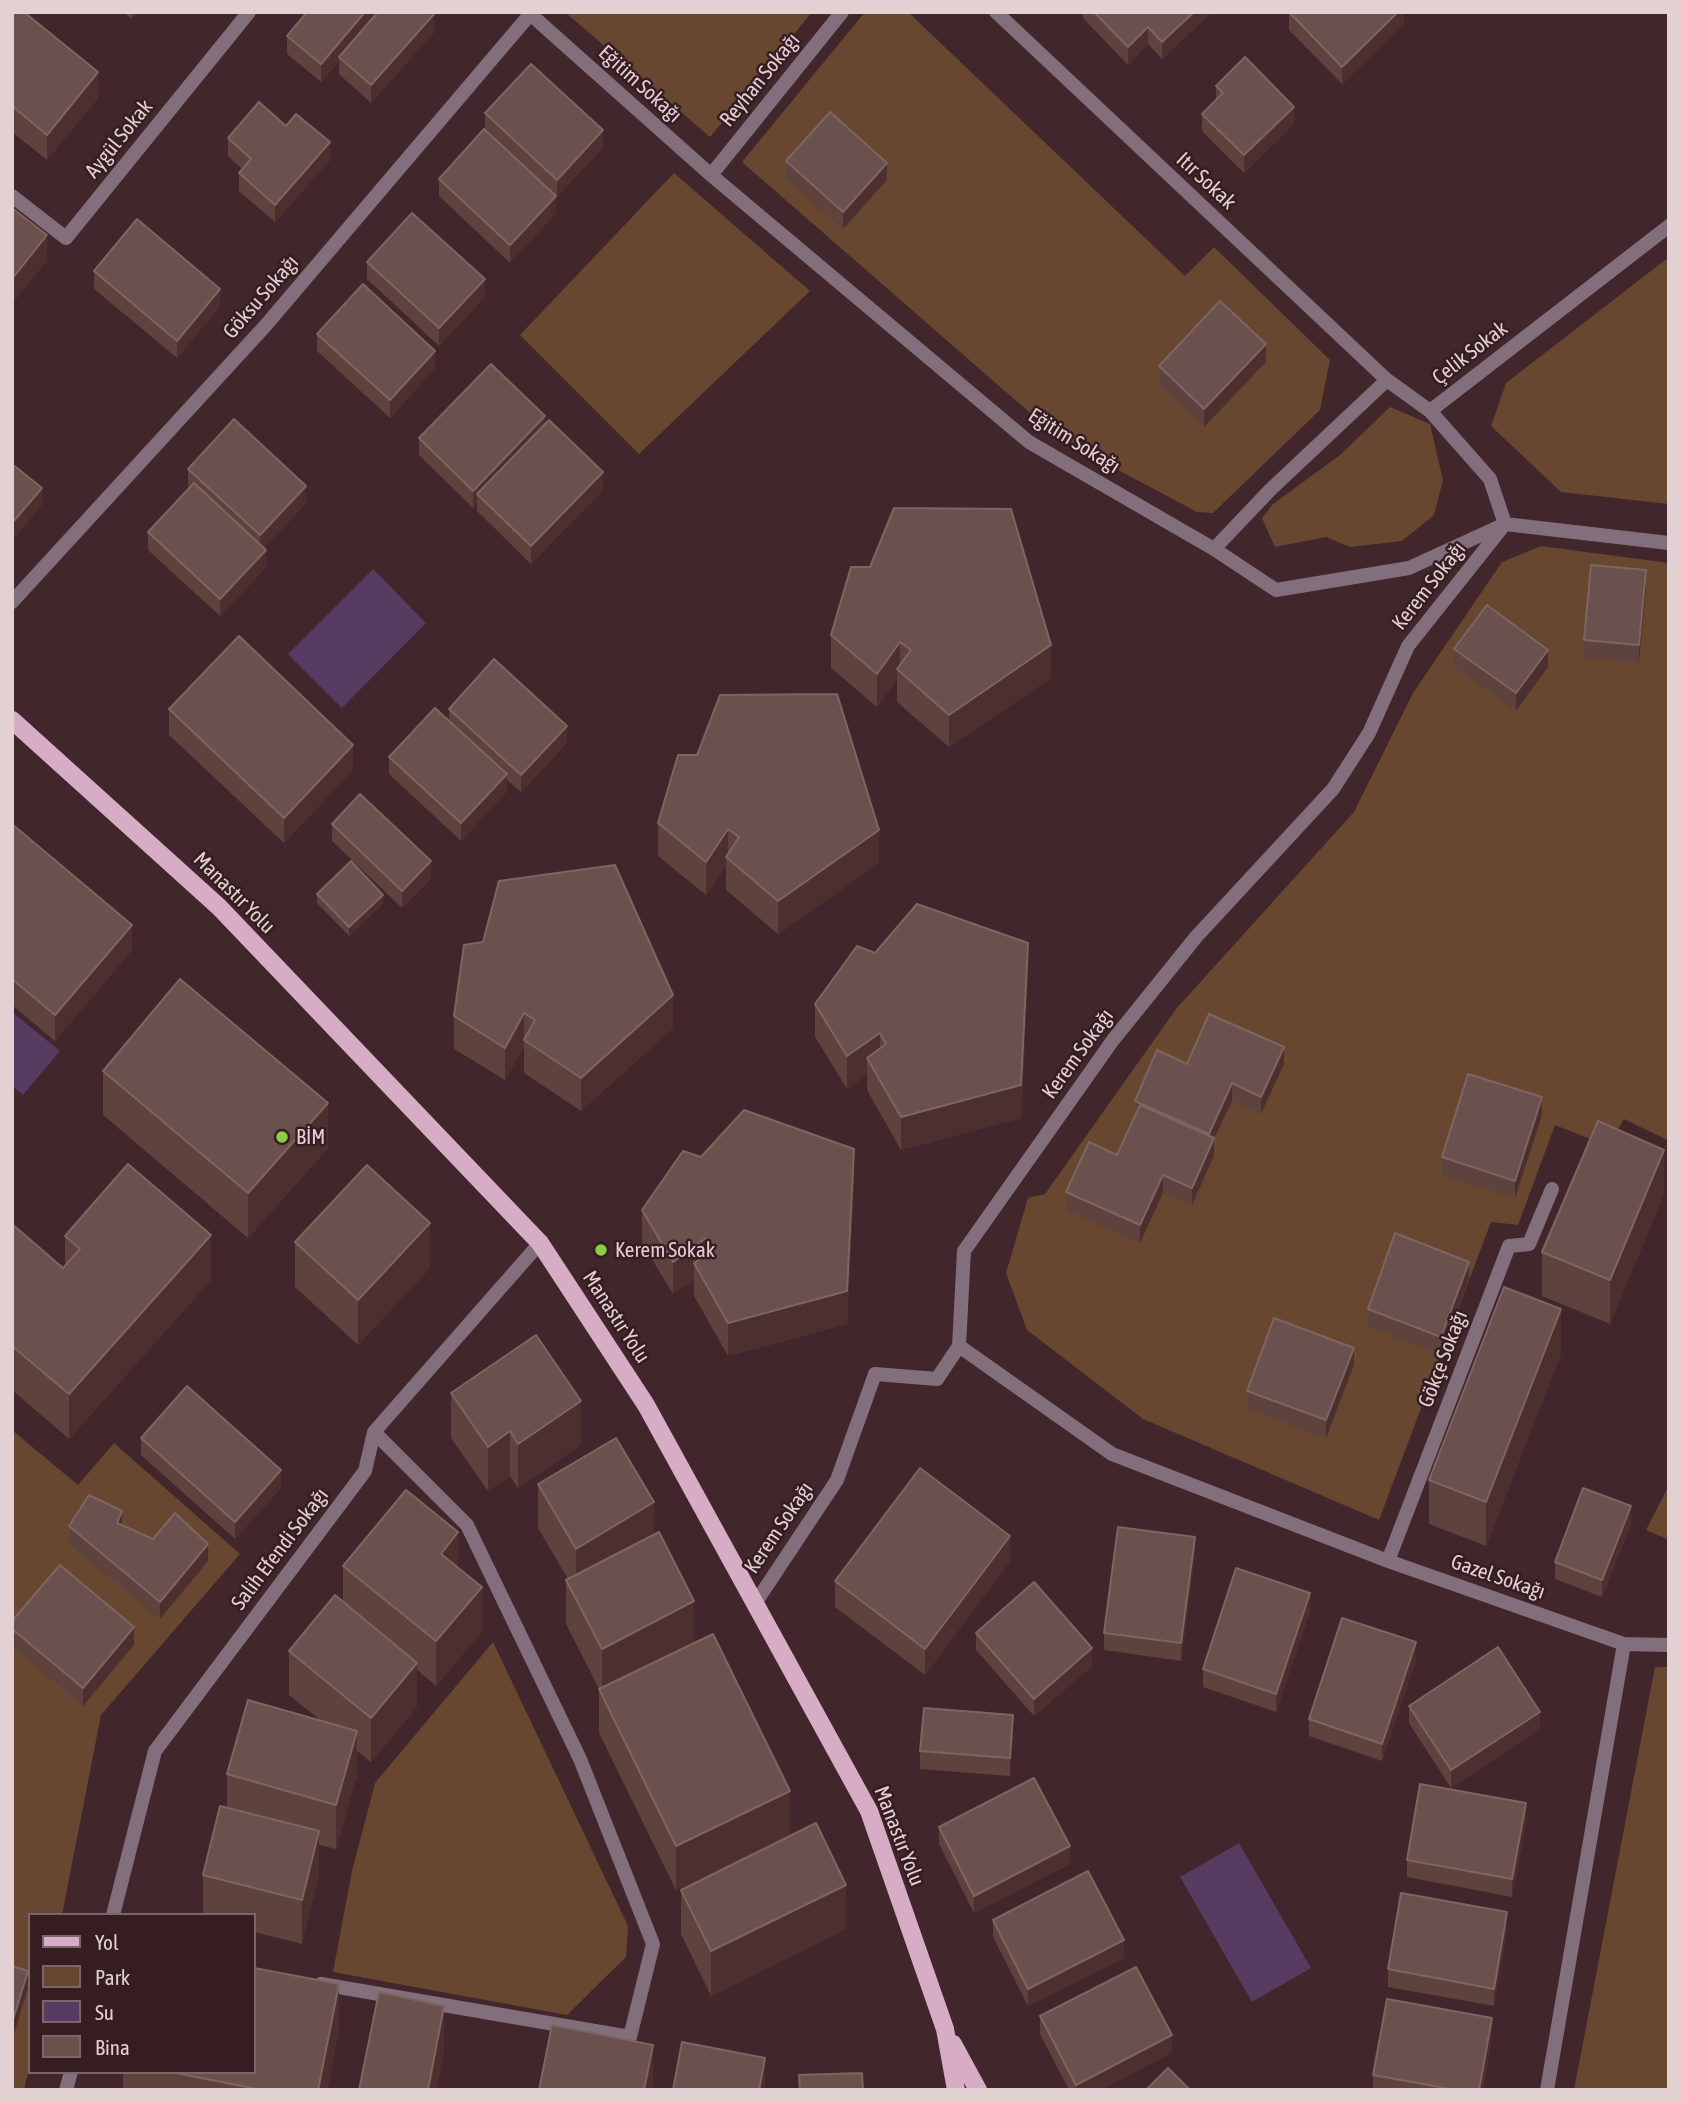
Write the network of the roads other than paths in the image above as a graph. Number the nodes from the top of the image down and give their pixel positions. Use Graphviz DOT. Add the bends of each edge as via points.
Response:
graph roads {
  1 [pos="249,12"];
  2 [pos="842,12"];
  3 [pos="996,12"];
  4 [pos="530,13"];
  5 [pos="711,175"];
  6 [pos="12,195"];
  7 [pos="1669,226"];
  8 [pos="1387,380"];
  9 [pos="1430,411"];
  10 [pos="1505,524"];
  11 [pos="1669,542"];
  12 [pos="1214,548"];
  13 [pos="12,602"];
  14 [pos="12,720"];
  15 [pos="1552,1189"];
  16 [pos="540,1243"];
  17 [pos="959,1346"];
  18 [pos="374,1432"];
  19 [pos="1388,1561"];
  20 [pos="756,1602"];
  21 [pos="1624,1644"];
  22 [pos="1669,1645"];
  23 [pos="114,1913"];
  24 [pos="307,1982"];
  25 [pos="945,2029"];
  26 [pos="956,2090"];
  27 [pos="978,2090"];
  28 [pos="1547,2090"];
  1 -- 6 [label="street, Aygül Sokak" via="66,238"];
  2 -- 5 [label="street, Reyhan Sokağı"];
  3 -- 8 [label="street, Itır Sokak"];
  4 -- 5 [label="street, Eğitim Sokağı"];
  4 -- 13 [label="street, Göksu Sokağı" via="265,326"];
  5 -- 12 [label="street, Eğitim Sokağı" via="1029,442"];
  7 -- 9 [label="street, Çelik Sokak"];
  8 -- 9 [label="street, Çelik Sokak"];
  8 -- 12 [label="street"];
  9 -- 10 [label="street" via="1490,479"];
  10 -- 11 [label="street"];
  10 -- 12 [label="street, Eğitim Sokağı" via="1409,568 1276,590"];
  10 -- 17 [label="street, Kerem Sokağı" via="1408,646 1369,733 1333,789 1196,937 1113,1040 964,1251"];
  14 -- 16 [label="main road, Manastır Yolu" via="219,906"];
  15 -- 19 [label="street, Gökçe Sokağı" via="1529,1244 1509,1246"];
  16 -- 18 [label="street, Salih Efendi Sokağı"];
  16 -- 20 [label="main road, Manastır Yolu" via="646,1405"];
  17 -- 19 [label="street, Gazel Sokağı" via="1112,1454"];
  17 -- 20 [label="street, Kerem Sokağı" via="937,1379 875,1374 837,1480"];
  18 -- 23 [label="street, Salih Efendi Sokağı" via="365,1471 155,1751"];
  18 -- 24 [label="street" via="467,1525 580,1759 653,1944 630,2037"];
  19 -- 21 [label="street, Gazel Sokağı"];
  20 -- 25 [label="main road, Manastır Yolu" via="869,1811"];
  21 -- 22 [label="street, Gazel Sokağı"];
  21 -- 28 [label="street"];
  25 -- 26 [label="main road, Manastır Yolu"];
  25 -- 27 [label="main road"];
}
